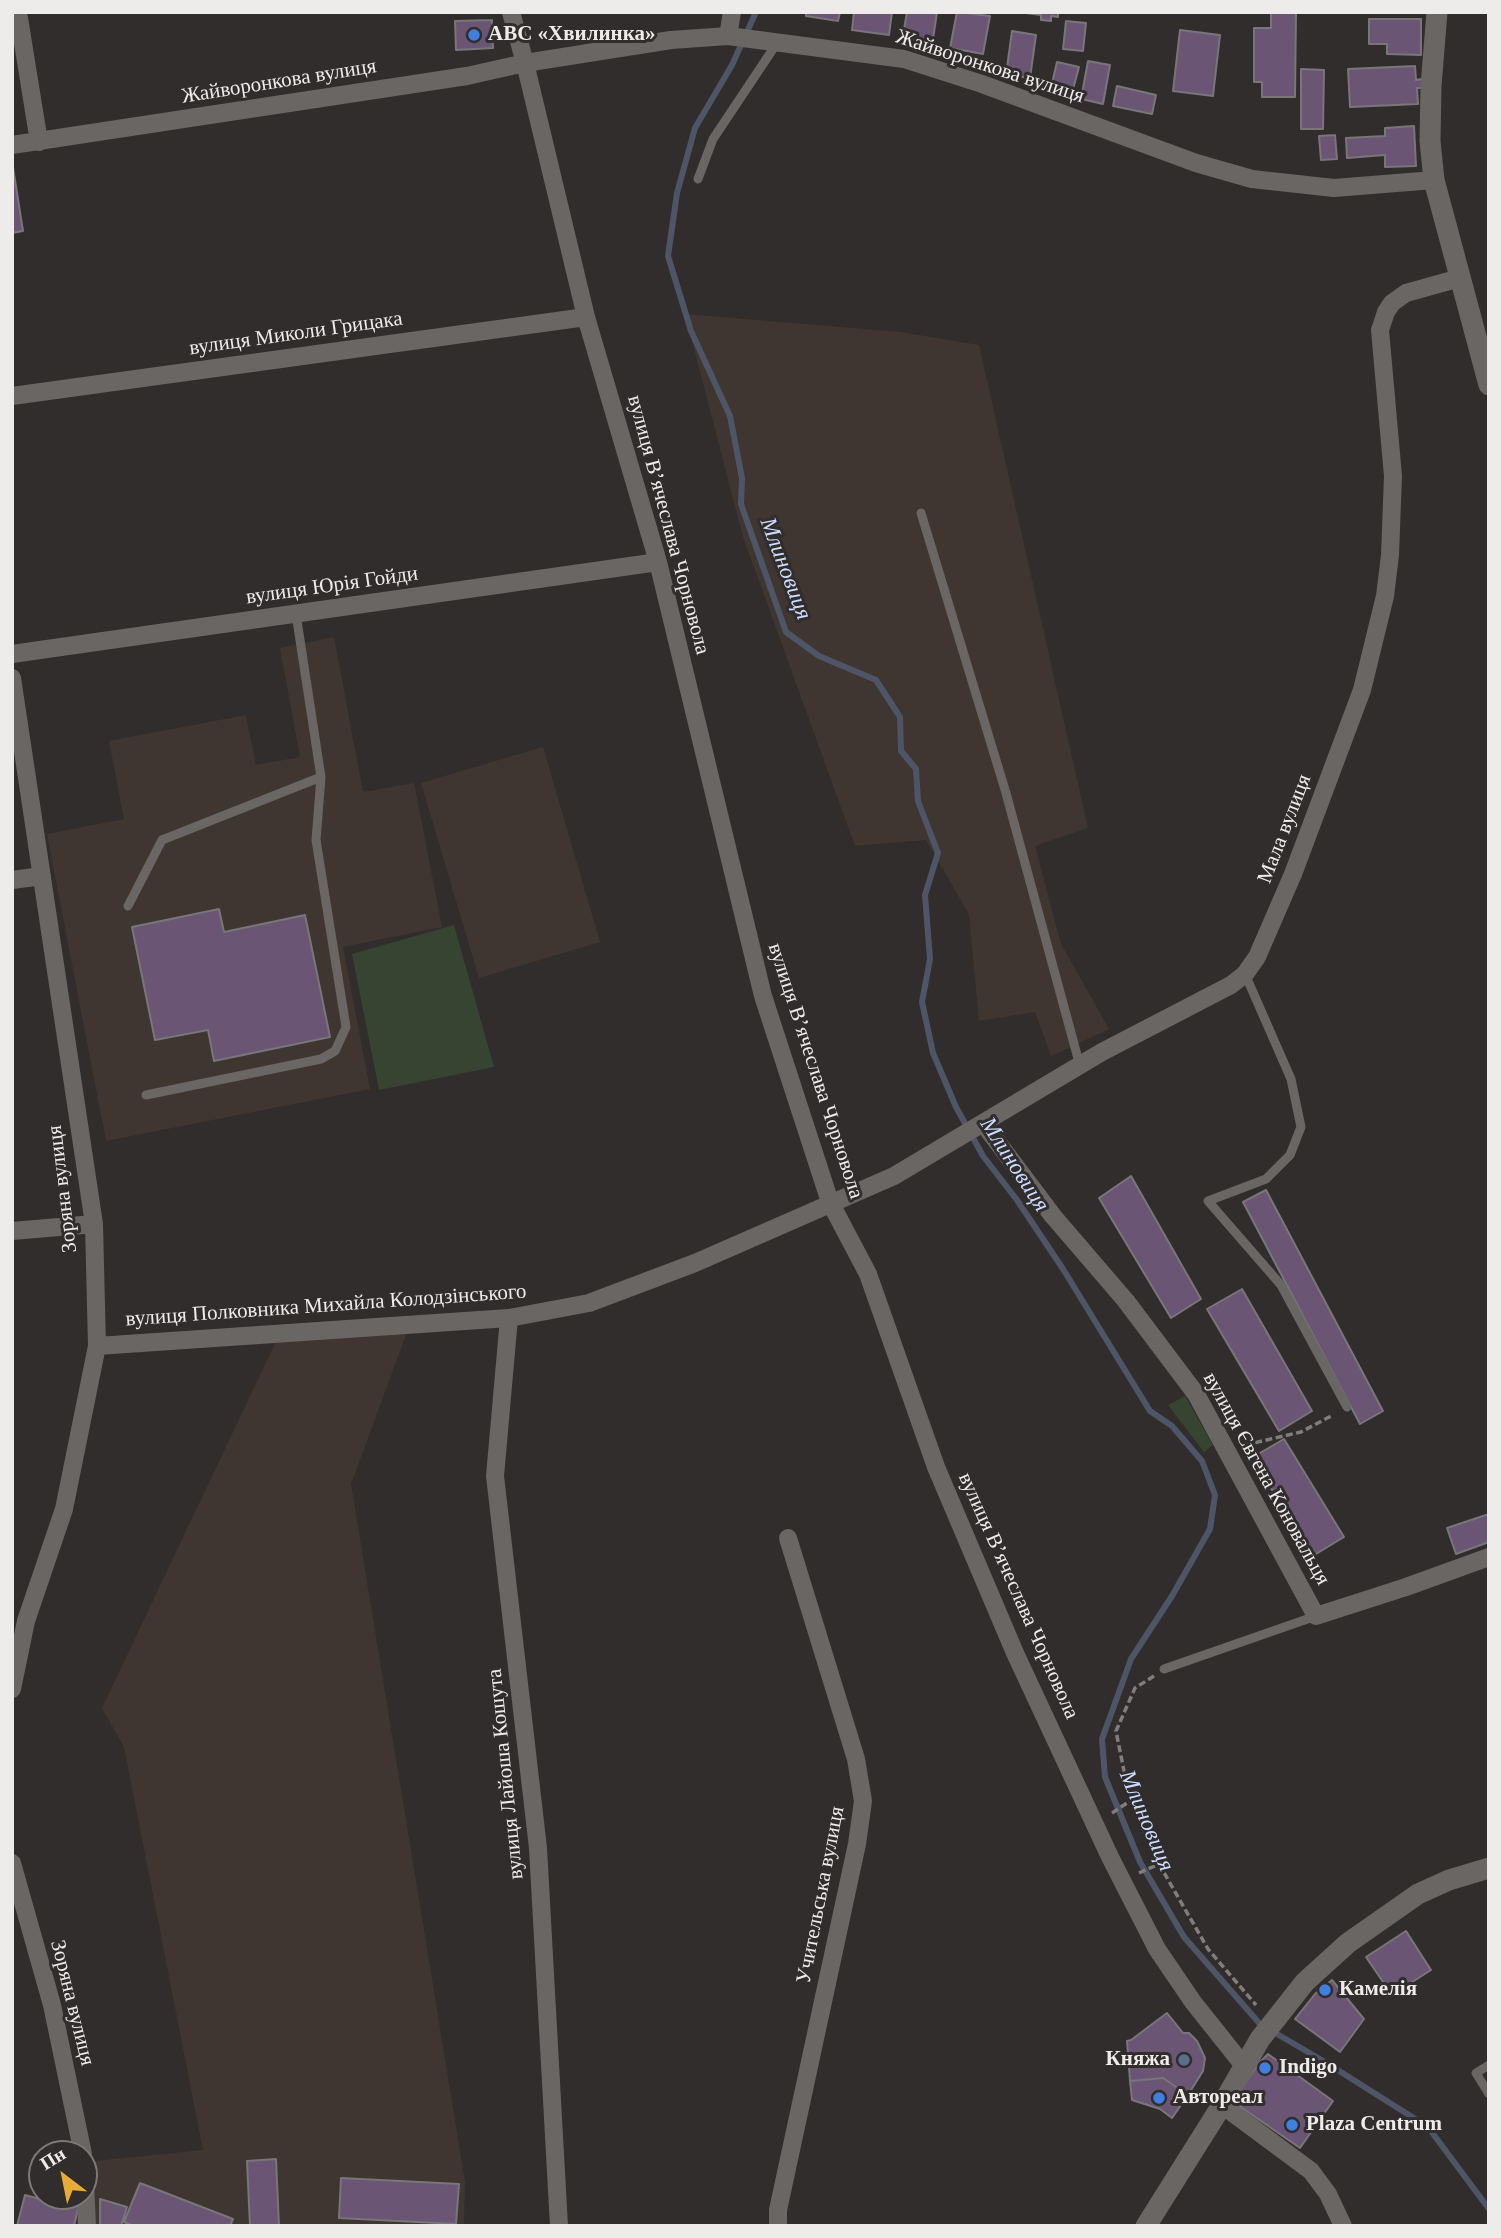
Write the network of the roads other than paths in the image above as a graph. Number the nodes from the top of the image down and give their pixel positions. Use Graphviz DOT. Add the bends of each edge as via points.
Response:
graph roads {
  1 [pos="18,12"];
  2 [pos="510,12"];
  3 [pos="732,12"];
  4 [pos="1437,12"];
  5 [pos="728,36"];
  6 [pos="773,43"];
  7 [pos="525,63"];
  8 [pos="38,142"];
  9 [pos="12,145"];
  10 [pos="698,179"];
  11 [pos="1434,180"];
  12 [pos="1460,278"];
  13 [pos="586,317"];
  14 [pos="1489,385"];
  15 [pos="12,396"];
  16 [pos="920,513"];
  17 [pos="658,562"];
  18 [pos="296,614"];
  19 [pos="12,654"];
  20 [pos="12,678"];
  21 [pos="321,777"];
  22 [pos="42,876"];
  23 [pos="12,880"];
  24 [pos="128,906"];
  25 [pos="1245,974"];
  26 [pos="1080,1066"];
  27 [pos="146,1095"];
  28 [pos="983,1123"];
  29 [pos="830,1202"];
  30 [pos="94,1224"];
  31 [pos="12,1231"];
  32 [pos="509,1318"];
  33 [pos="97,1346"];
  34 [pos="1347,1407"];
  35 [pos="788,1538"];
  36 [pos="1489,1557"];
  37 [pos="1316,1616"];
  38 [pos="1164,1670"];
  39 [pos="12,1689"];
  40 [pos="12,1863"];
  41 [pos="1488,1870"];
  42 [pos="1489,2065"];
  43 [pos="1244,2066"];
  44 [pos="1489,2094"];
  45 [pos="1222,2105"];
  46 [pos="80,2140"];
  47 [pos="559,2226"];
  48 [pos="778,2226"];
  49 [pos="1146,2226"];
  50 [pos="1343,2226"];
  1 -- 8 [label="street"];
  2 -- 7 [label="street"];
  3 -- 5 [label="street"];
  4 -- 11 [label="main road" via="1430,100"];
  5 -- 6 [label="street, Жайворонкова вулиця"];
  5 -- 7 [label="street, Жайворонкова вулиця" via="671,40"];
  6 -- 10 [label="lane" via="713,139"];
  6 -- 11 [label="street, Жайворонкова вулиця" via="904,59 1252,179 1334,188"];
  7 -- 8 [label="street, Жайворонкова вулиця" via="467,76"];
  7 -- 13 [label="street, вулиця Вʼячеслава Чорновола"];
  8 -- 9 [label="street, Жайворонкова вулиця"];
  11 -- 12 [label="main road"];
  12 -- 14 [label="main road"];
  12 -- 25 [label="street, Мала вулиця" via="1406,293 1392,303 1380,330 1393,477 1385,596 1362,690 1293,874"];
  13 -- 15 [label="street, вулиця Миколи Грицака"];
  13 -- 17 [label="street, вулиця Вʼячеслава Чорновола"];
  16 -- 26 [label="lane" via="1006,793"];
  17 -- 18 [label="street, вулиця Юрія Гойди"];
  17 -- 29 [label="street, вулиця Вʼячеслава Чорновола" via="763,996"];
  18 -- 19 [label="street, вулиця Юрія Гойди"];
  18 -- 21 [label="lane"];
  20 -- 22 [label="street, Зоряна вулиця"];
  21 -- 24 [label="lane" via="162,840"];
  21 -- 27 [label="lane" via="316,840 346,1027 335,1051 321,1059"];
  22 -- 23 [label="street"];
  22 -- 30 [label="street, Зоряна вулиця"];
  25 -- 26 [label="street, Мала вулиця"];
  25 -- 34 [label="lane" via="1291,1079 1301,1127 1290,1155 1266,1179 1208,1201 1281,1285"];
  26 -- 28 [label="street, Мала вулиця"];
  28 -- 29 [label="street, Мала вулиця" via="894,1176"];
  28 -- 37 [label="street, вулиця Євгена Коновальця" via="1196,1394"];
  29 -- 32 [label="street, вулиця Полковника Михайла Колодзінського" via="695,1263 589,1303"];
  29 -- 43 [label="street, вулиця Вʼячеслава Чорновола" via="868,1274 936,1467 1004,1628 1110,1857 1157,1949"];
  30 -- 31 [label="street"];
  30 -- 33 [label="street, Зоряна вулиця"];
  32 -- 33 [label="street, вулиця Полковника Михайла Колодзінського"];
  32 -- 47 [label="street, вулиця Лайоша Кошута" via="495,1476 538,1847"];
  33 -- 39 [label="street, Зоряна вулиця" via="64,1509 26,1621"];
  35 -- 48 [label="street, Учительська вулиця" via="856,1759 863,1801"];
  36 -- 37 [label="street, вулиця Євгена Коновальця"];
  37 -- 38 [label="lane"];
  40 -- 46 [label="street, Зоряна вулиця" via="52,2004"];
  41 -- 43 [label="main road" via="1418,1894 1348,1943 1279,2013"];
  42 -- 44 [label="lane" via="1476,2073"];
  43 -- 45 [label="main road"];
  45 -- 49 [label="main road"];
  45 -- 50 [label="street" via="1311,2171"];
}
